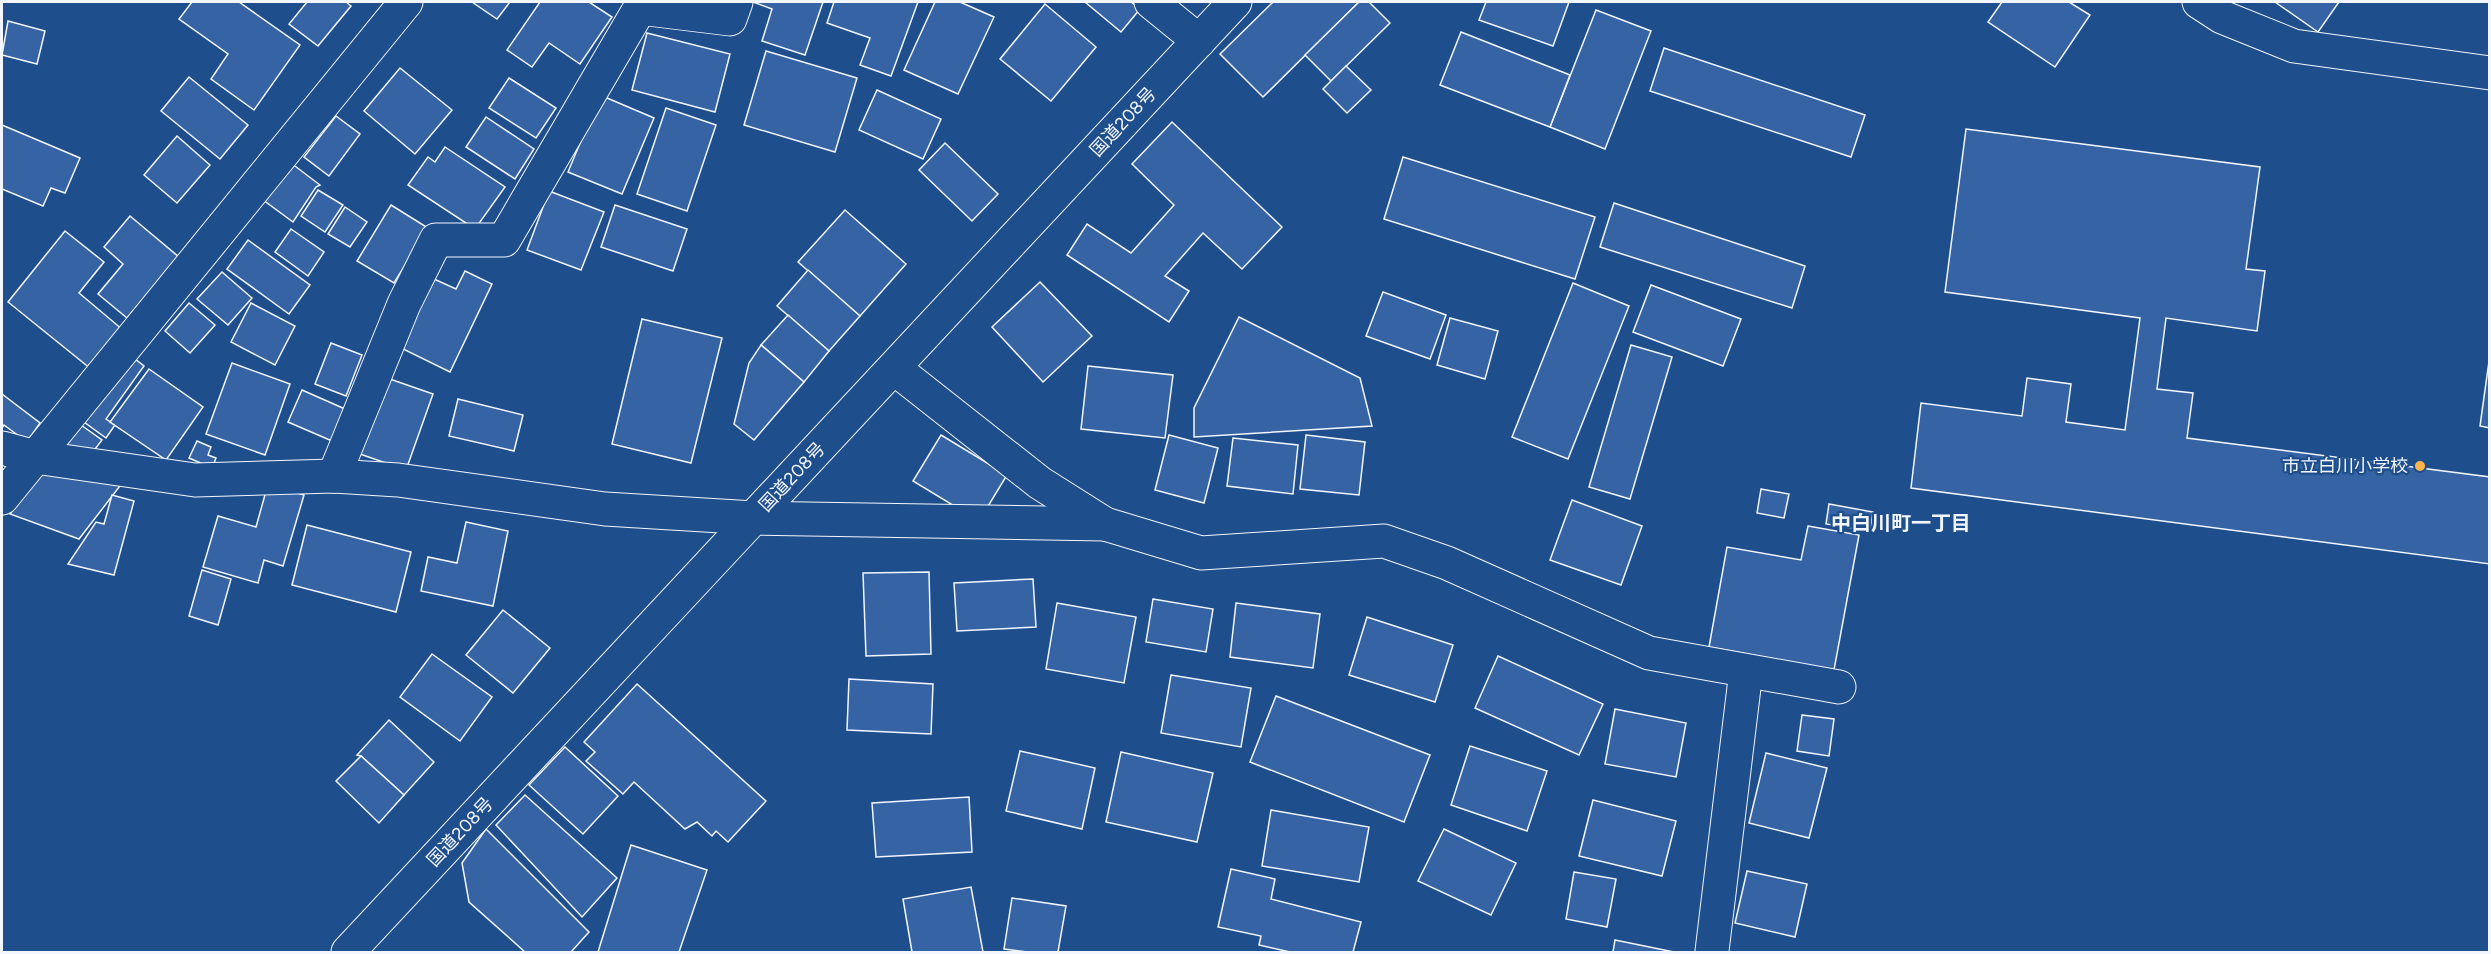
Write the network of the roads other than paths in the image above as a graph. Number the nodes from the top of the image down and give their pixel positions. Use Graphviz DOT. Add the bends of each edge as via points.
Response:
graph roads {
  1 [pos="406,2"];
  2 [pos="736,2"];
  3 [pos="1151,2"];
  4 [pos="1235,2"];
  5 [pos="2219,7"];
  6 [pos="1199,41"];
  7 [pos="2490,73"];
  8 [pos="894,368"];
  9 [pos="2,448"];
  10 [pos="35,457"];
  11 [pos="334,476"];
  12 [pos="2,498"];
  13 [pos="754,518"];
  14 [pos="1105,524"];
  15 [pos="1746,671"];
  16 [pos="1839,687"];
  17 [pos="1712,951"];
  18 [pos="348,952"];
  1 -- 10 [label="main road"];
  2 -- 11 [label="main road" via="730,19 640,8 504,240 436,240 404,304"];
  3 -- 6 [label="main road"];
  4 -- 6 [label="main road, 国道208号"];
  5 -- 7 [label="main road" via="2294,46"];
  6 -- 8 [label="main road, 国道208号"];
  8 -- 13 [label="main road, 国道208号"];
  8 -- 14 [label="main road" via="1040,483"];
  9 -- 10 [label="main road"];
  10 -- 11 [label="main road" via="195,480"];
  10 -- 12 [label="main road"];
  11 -- 13 [label="main road" via="398,480 605,509"];
  13 -- 14 [label="main road"];
  13 -- 18 [label="main road, 国道208号"];
  14 -- 15 [label="main road" via="1201,553 1384,541 1447,563 1649,654"];
  15 -- 16 [label="main road"];
  15 -- 17 [label="main road"];
}
